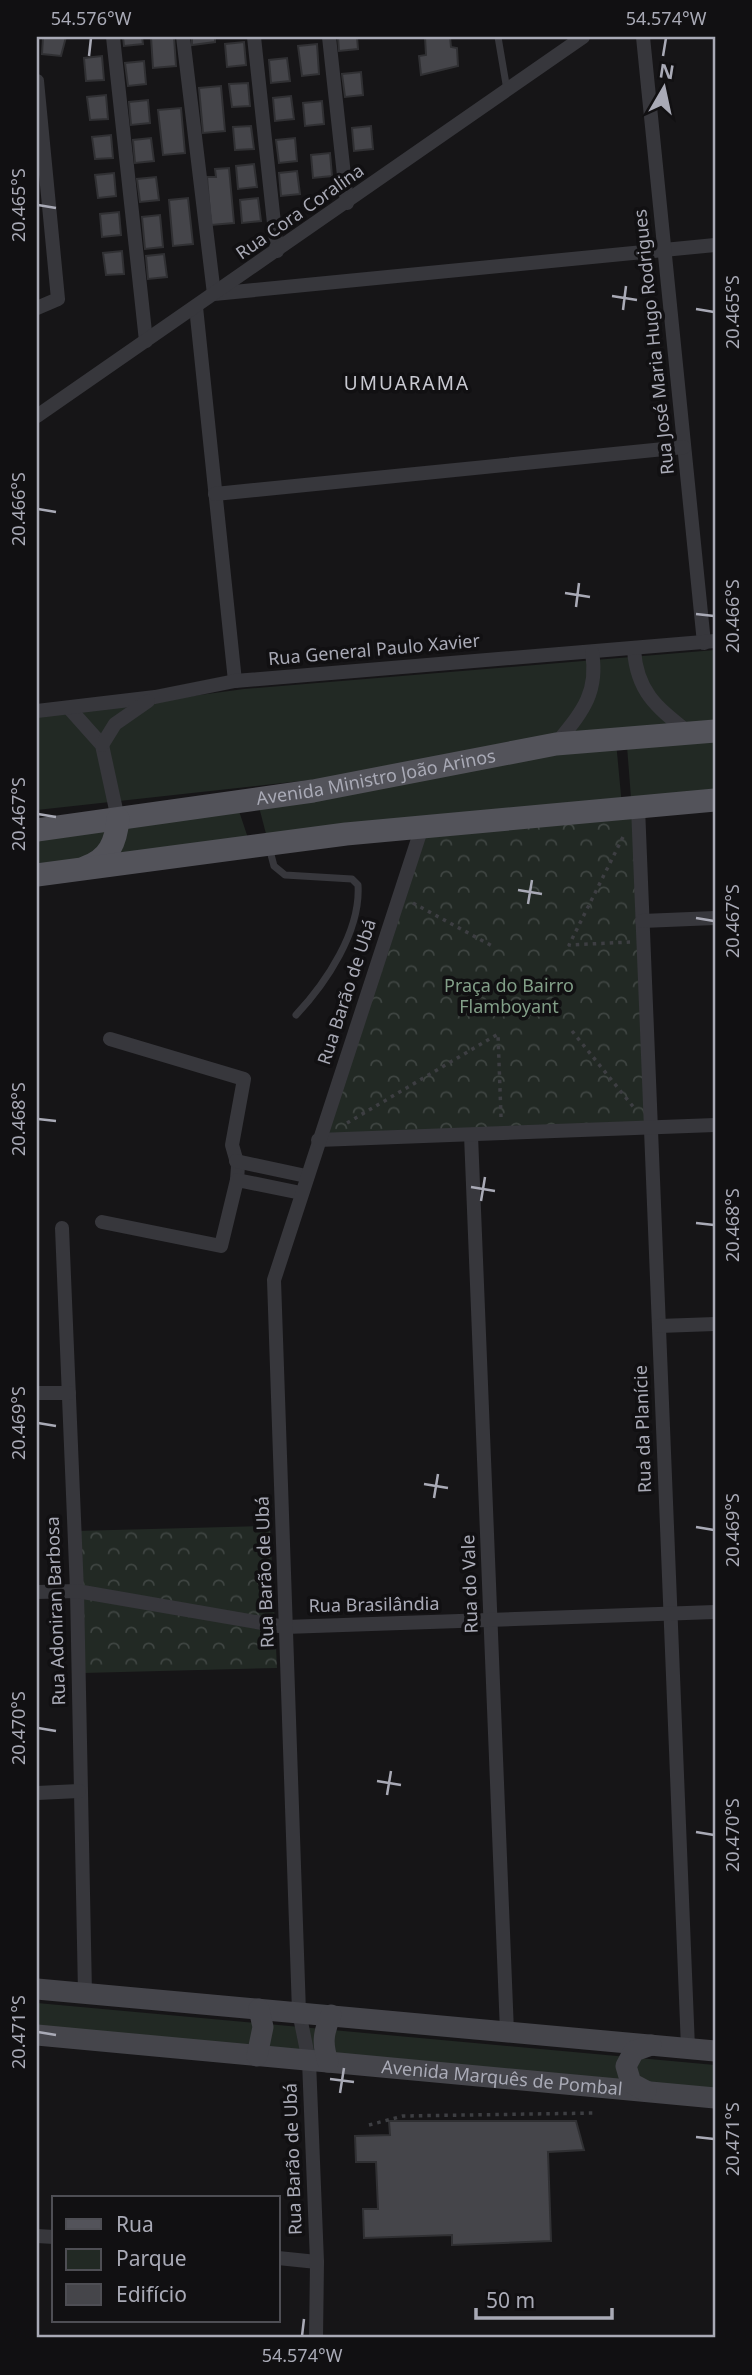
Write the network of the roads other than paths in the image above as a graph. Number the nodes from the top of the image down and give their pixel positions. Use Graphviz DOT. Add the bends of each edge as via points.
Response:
graph roads {
  1 [pos="113,37"];
  2 [pos="183,37"];
  3 [pos="254,37"];
  4 [pos="329,37"];
  5 [pos="498,37"];
  6 [pos="583,37"];
  7 [pos="643,37"];
  8 [pos="37,81"];
  9 [pos="508,90"];
  10 [pos="42,187"];
  11 [pos="347,203"];
  12 [pos="715,245"];
  13 [pos="664,250"];
  14 [pos="277,251"];
  15 [pos="214,295"];
  16 [pos="196,307"];
  17 [pos="37,308"];
  18 [pos="146,341"];
  19 [pos="37,416"];
  20 [pos="684,447"];
  21 [pos="215,494"];
  22 [pos="710,642"];
  23 [pos="635,650"];
  24 [pos="592,652"];
  25 [pos="235,681"];
  26 [pos="155,697"];
  27 [pos="69,708"];
  28 [pos="37,711"];
  29 [pos="715,731"];
  30 [pos="689,733"];
  31 [pos="555,744"];
  32 [pos="102,745"];
  33 [pos="715,800"];
  34 [pos="638,807"];
  35 [pos="118,819"];
  36 [pos="422,827"];
  37 [pos="37,830"];
  38 [pos="268,843"];
  39 [pos="80,869"];
  40 [pos="37,875"];
  41 [pos="715,918"];
  42 [pos="642,921"];
  43 [pos="296,1015"];
  44 [pos="110,1040"];
  45 [pos="715,1125"];
  46 [pos="651,1128"];
  47 [pos="471,1135"];
  48 [pos="318,1140"];
  49 [pos="236,1161"];
  50 [pos="306,1176"];
  51 [pos="237,1181"];
  52 [pos="301,1192"];
  53 [pos="102,1222"];
  54 [pos="62,1228"];
  55 [pos="715,1324"];
  56 [pos="659,1326"];
  57 [pos="37,1393"];
  58 [pos="69,1393"];
  59 [pos="77,1591"];
  60 [pos="37,1592"];
  61 [pos="715,1612"];
  62 [pos="670,1613"];
  63 [pos="491,1622"];
  64 [pos="285,1627"];
  65 [pos="79,1791"];
  66 [pos="37,1793"];
  67 [pos="37,1989"];
  68 [pos="85,1993"];
  69 [pos="259,2009"];
  70 [pos="299,2012"];
  71 [pos="331,2015"];
  72 [pos="507,2032"];
  73 [pos="37,2035"];
  74 [pos="651,2045"];
  75 [pos="706,2051"];
  76 [pos="257,2056"];
  77 [pos="318,2061"];
  78 [pos="647,2092"];
  79 [pos="711,2096"];
  80 [pos="280,2258"];
  81 [pos="317,2262"];
  82 [pos="316,2338"];
  1 -- 18 [label="street"];
  2 -- 15 [label="street"];
  3 -- 14 [label="street"];
  4 -- 11 [label="street"];
  5 -- 9 [label="lane"];
  6 -- 9 [label="street, Rua Cora Coralina"];
  7 -- 13 [label="street, Rua José Maria Hugo Rodrigues"];
  8 -- 10 [label="street"];
  9 -- 11 [label="street, Rua Cora Coralina"];
  10 -- 17 [label="street" via="58,299"];
  11 -- 14 [label="street, Rua Cora Coralina"];
  12 -- 13 [label="street"];
  13 -- 15 [label="street"];
  13 -- 20 [label="street, Rua José Maria Hugo Rodrigues"];
  14 -- 15 [label="street, Rua Cora Coralina"];
  15 -- 16 [label="street, Rua Cora Coralina"];
  16 -- 18 [label="street, Rua Cora Coralina"];
  16 -- 21 [label="street"];
  18 -- 19 [label="street, Rua Cora Coralina"];
  20 -- 21 [label="street"];
  20 -- 22 [label="street, Rua José Maria Hugo Rodrigues"];
  21 -- 25 [label="street"];
  22 -- 23 [label="street, Rua General Paulo Xavier"];
  23 -- 24 [label="street, Rua General Paulo Xavier"];
  23 -- 30 [label="street" via="636,672 653,704"];
  24 -- 25 [label="street, Rua General Paulo Xavier"];
  24 -- 31 [label="street" via="596,674 585,708"];
  25 -- 26 [label="street, Rua General Paulo Xavier"];
  26 -- 27 [label="street, Rua General Paulo Xavier"];
  26 -- 32 [label="street" via="115,724"];
  27 -- 28 [label="street, Rua General Paulo Xavier"];
  27 -- 32 [label="street"];
  29 -- 30 [label="main road, Avenida Ministro João Arinos"];
  30 -- 31 [label="main road, Avenida Ministro João Arinos"];
  31 -- 35 [label="main road, Avenida Ministro João Arinos" via="355,784"];
  32 -- 35 [label="street"];
  33 -- 34 [label="main road"];
  34 -- 36 [label="main road"];
  34 -- 42 [label="street, Rua da Planície"];
  35 -- 37 [label="main road, Avenida Ministro João Arinos"];
  35 -- 39 [label="main road" via="117,836 109,852 96,864"];
  36 -- 38 [label="main road"];
  36 -- 48 [label="street, Rua Barão de Ubá"];
  38 -- 39 [label="main road"];
  38 -- 43 [label="lane" via="275,866 285,875 352,879 358,885 359,897 346,940 317,992"];
  39 -- 40 [label="main road"];
  41 -- 42 [label="street"];
  42 -- 46 [label="street, Rua da Planície"];
  44 -- 49 [label="street" via="244,1079 232,1145"];
  45 -- 46 [label="street"];
  46 -- 47 [label="street"];
  46 -- 56 [label="street, Rua da Planície"];
  47 -- 48 [label="street"];
  47 -- 63 [label="street, Rua do Vale"];
  48 -- 50 [label="street, Rua Barão de Ubá"];
  49 -- 50 [label="street"];
  49 -- 51 [label="street"];
  50 -- 52 [label="street, Rua Barão de Ubá"];
  51 -- 52 [label="street"];
  51 -- 53 [label="street" via="221,1246"];
  52 -- 64 [label="street, Rua Barão de Ubá" via="274,1280"];
  54 -- 58 [label="street, Rua Adoniran Barbosa"];
  55 -- 56 [label="street"];
  56 -- 62 [label="street, Rua da Planície"];
  57 -- 58 [label="street"];
  58 -- 59 [label="street, Rua Adoniran Barbosa"];
  59 -- 60 [label="street, Rua Brasilândia"];
  59 -- 64 [label="street, Rua Brasilândia"];
  59 -- 65 [label="street, Rua Adoniran Barbosa"];
  61 -- 62 [label="street, Rua Brasilândia"];
  62 -- 63 [label="street, Rua Brasilândia"];
  62 -- 75 [label="street, Rua da Planície"];
  63 -- 64 [label="street, Rua Brasilândia"];
  63 -- 72 [label="street, Rua do Vale"];
  64 -- 70 [label="street, Rua Barão de Ubá"];
  65 -- 66 [label="street"];
  65 -- 68 [label="street, Rua Adoniran Barbosa"];
  67 -- 68 [label="main road"];
  68 -- 69 [label="main road"];
  69 -- 70 [label="main road"];
  69 -- 76 [label="main road" via="263,2039"];
  70 -- 71 [label="main road"];
  70 -- 77 [label="street, Rua Barão de Ubá"];
  71 -- 72 [label="main road"];
  71 -- 77 [label="main road"];
  72 -- 74 [label="main road"];
  73 -- 76 [label="main road, Avenida Marquês de Pombal"];
  74 -- 75 [label="main road"];
  74 -- 78 [label="main road" via="634,2051 626,2066 631,2083"];
  76 -- 77 [label="main road, Avenida Marquês de Pombal"];
  77 -- 78 [label="main road, Avenida Marquês de Pombal"];
  77 -- 81 [label="street, Rua Barão de Ubá"];
  78 -- 79 [label="main road, Avenida Marquês de Pombal"];
  80 -- 81 [label="street"];
  81 -- 82 [label="street, Rua Barão de Ubá"];
}
